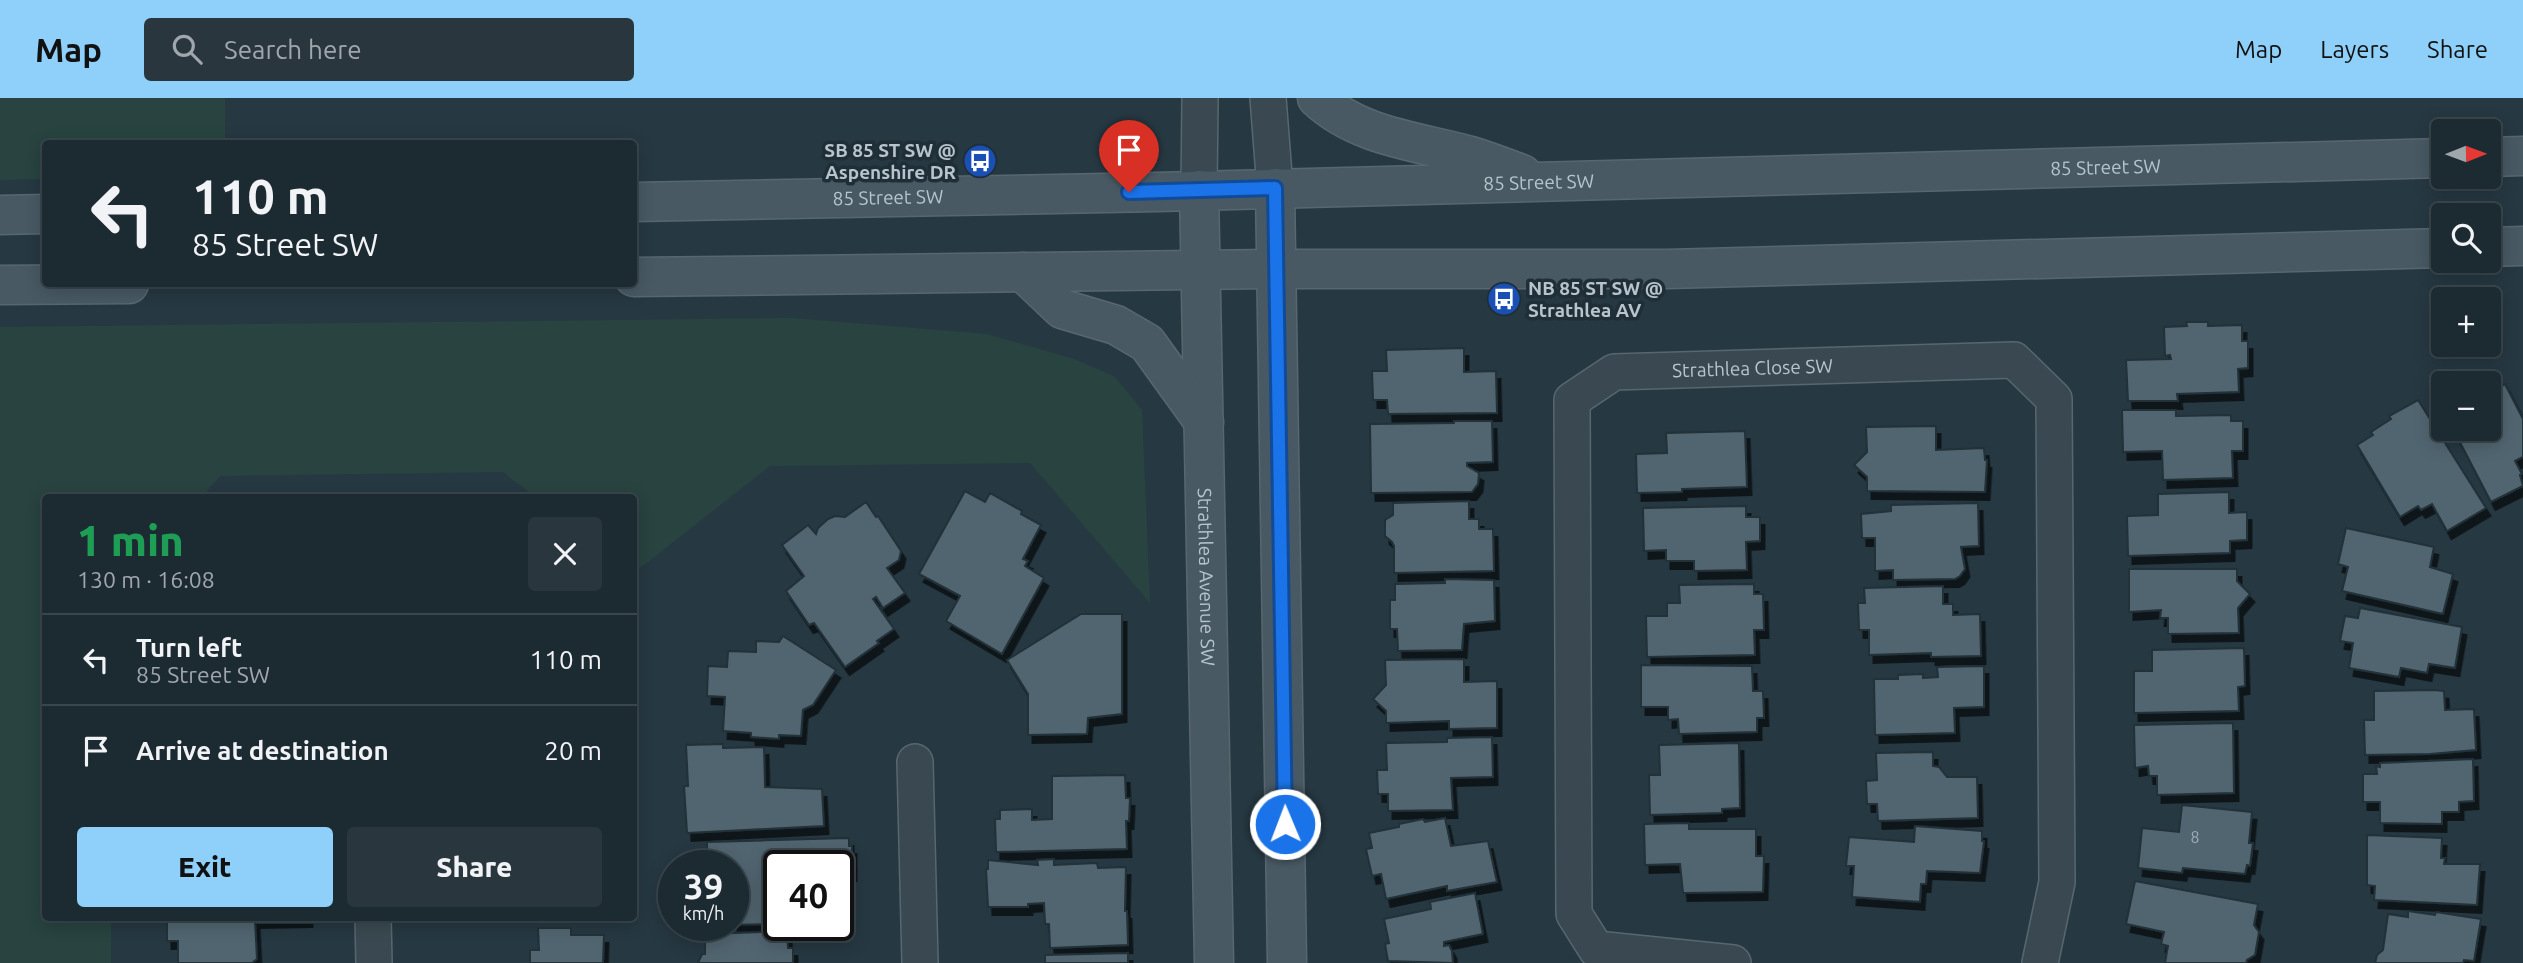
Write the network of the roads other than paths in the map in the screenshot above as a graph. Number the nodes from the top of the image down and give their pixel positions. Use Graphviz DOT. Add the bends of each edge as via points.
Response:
graph roads {
  1 [pos="1200,98"];
  2 [pos="1268,98"];
  3 [pos="1317,98"];
  4 [pos="2523,156"];
  5 [pos="2501,157"];
  6 [pos="2431,158"];
  7 [pos="1544,181"];
  8 [pos="1275,188"];
  9 [pos="1199,190"];
  10 [pos="637,202"];
  11 [pos="42,214"];
  12 [pos="0,215"];
  13 [pos="2523,246"];
  14 [pos="2501,247"];
  15 [pos="2431,248"];
  16 [pos="1275,269"];
  17 [pos="1201,270"];
  18 [pos="1023,272"];
  19 [pos="637,277"];
  20 [pos="0,285"];
  21 [pos="42,285"];
  22 [pos="1204,422"];
  23 [pos="915,762"];
  24 [pos="373,921"];
  25 [pos="374,963"];
  26 [pos="919,963"];
  27 [pos="1214,963"];
  28 [pos="1287,963"];
  29 [pos="1733,963"];
  30 [pos="2040,963"];
  1 -- 9 [label="street"];
  2 -- 8 [label="street"];
  3 -- 7 [label="main road" via="1334,114 1366,130 1474,157"];
  4 -- 5 [label="main road"];
  6 -- 7 [label="main road, 85 Street SW"];
  7 -- 8 [label="main road, 85 Street SW"];
  8 -- 9 [label="main road, 85 Street SW"];
  8 -- 16 [label="main road"];
  9 -- 10 [label="main road, 85 Street SW"];
  9 -- 17 [label="main road, Strathlea Avenue SW"];
  11 -- 12 [label="main road"];
  13 -- 14 [label="main road"];
  15 -- 16 [label="main road" via="1668,269"];
  16 -- 17 [label="main road"];
  16 -- 28 [label="main road"];
  17 -- 18 [label="main road"];
  17 -- 22 [label="main road, Strathlea Avenue SW"];
  18 -- 19 [label="main road"];
  18 -- 22 [label="main road" via="1062,309 1116,325 1147,342"];
  20 -- 21 [label="main road"];
  22 -- 27 [label="main road, Strathlea Avenue SW"];
  23 -- 26 [label="street"];
  24 -- 25 [label="street"];
  29 -- 30 [label="street, Strathlea Close SW" via="1596,949 1574,914 1572,400 1614,372 2014,360 2054,399 2057,882"];
}
